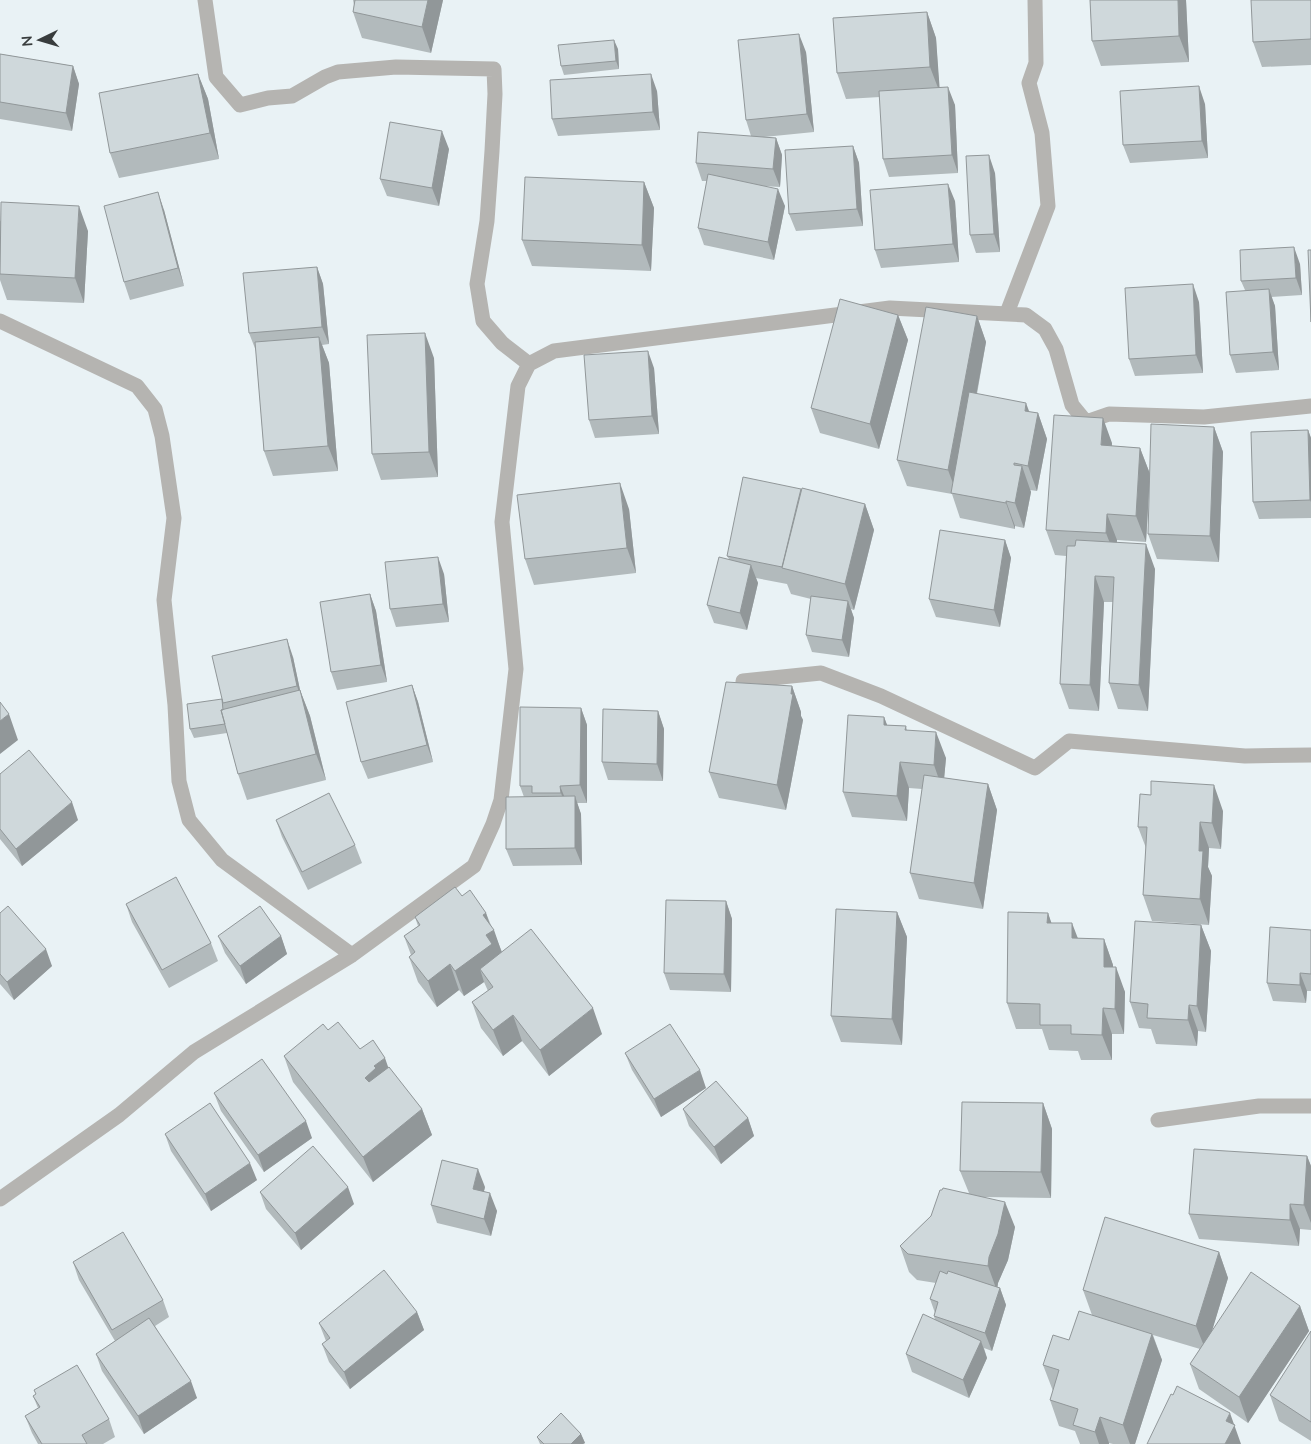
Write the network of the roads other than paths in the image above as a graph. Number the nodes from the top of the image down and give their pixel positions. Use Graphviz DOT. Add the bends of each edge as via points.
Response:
graph roads {
  1 [pos="205,0"];
  2 [pos="1035,0"];
  3 [pos="1007,313"];
  4 [pos="0,321"];
  5 [pos="529,364"];
  6 [pos="1311,406"];
  7 [pos="743,681"];
  8 [pos="1311,755"];
  9 [pos="352,955"];
  10 [pos="1311,1106"];
  11 [pos="1158,1120"];
  12 [pos="0,1199"];
  1 -- 5 [label="street" via="216,77 240,105 292,96 338,72 396,68 494,69 487,212 477,284 483,320 502,342"];
  2 -- 3 [label="street" via="1036,63 1029,83 1042,133 1048,206"];
  3 -- 5 [label="street" via="890,308 554,351"];
  3 -- 6 [label="street" via="1026,315 1044,329 1056,349 1072,405 1086,422 1109,414 1204,417"];
  4 -- 9 [label="street" via="137,386 155,409 174,518 164,600 179,781 189,820 222,860"];
  5 -- 9 [label="street" via="518,386 502,522 516,669 501,800 474,866"];
  7 -- 8 [label="street" via="820,673 881,696 1035,768 1069,741 1245,756"];
  9 -- 12 [label="street" via="194,1052 119,1115"];
  10 -- 11 [label="street" via="1259,1106"];
}
